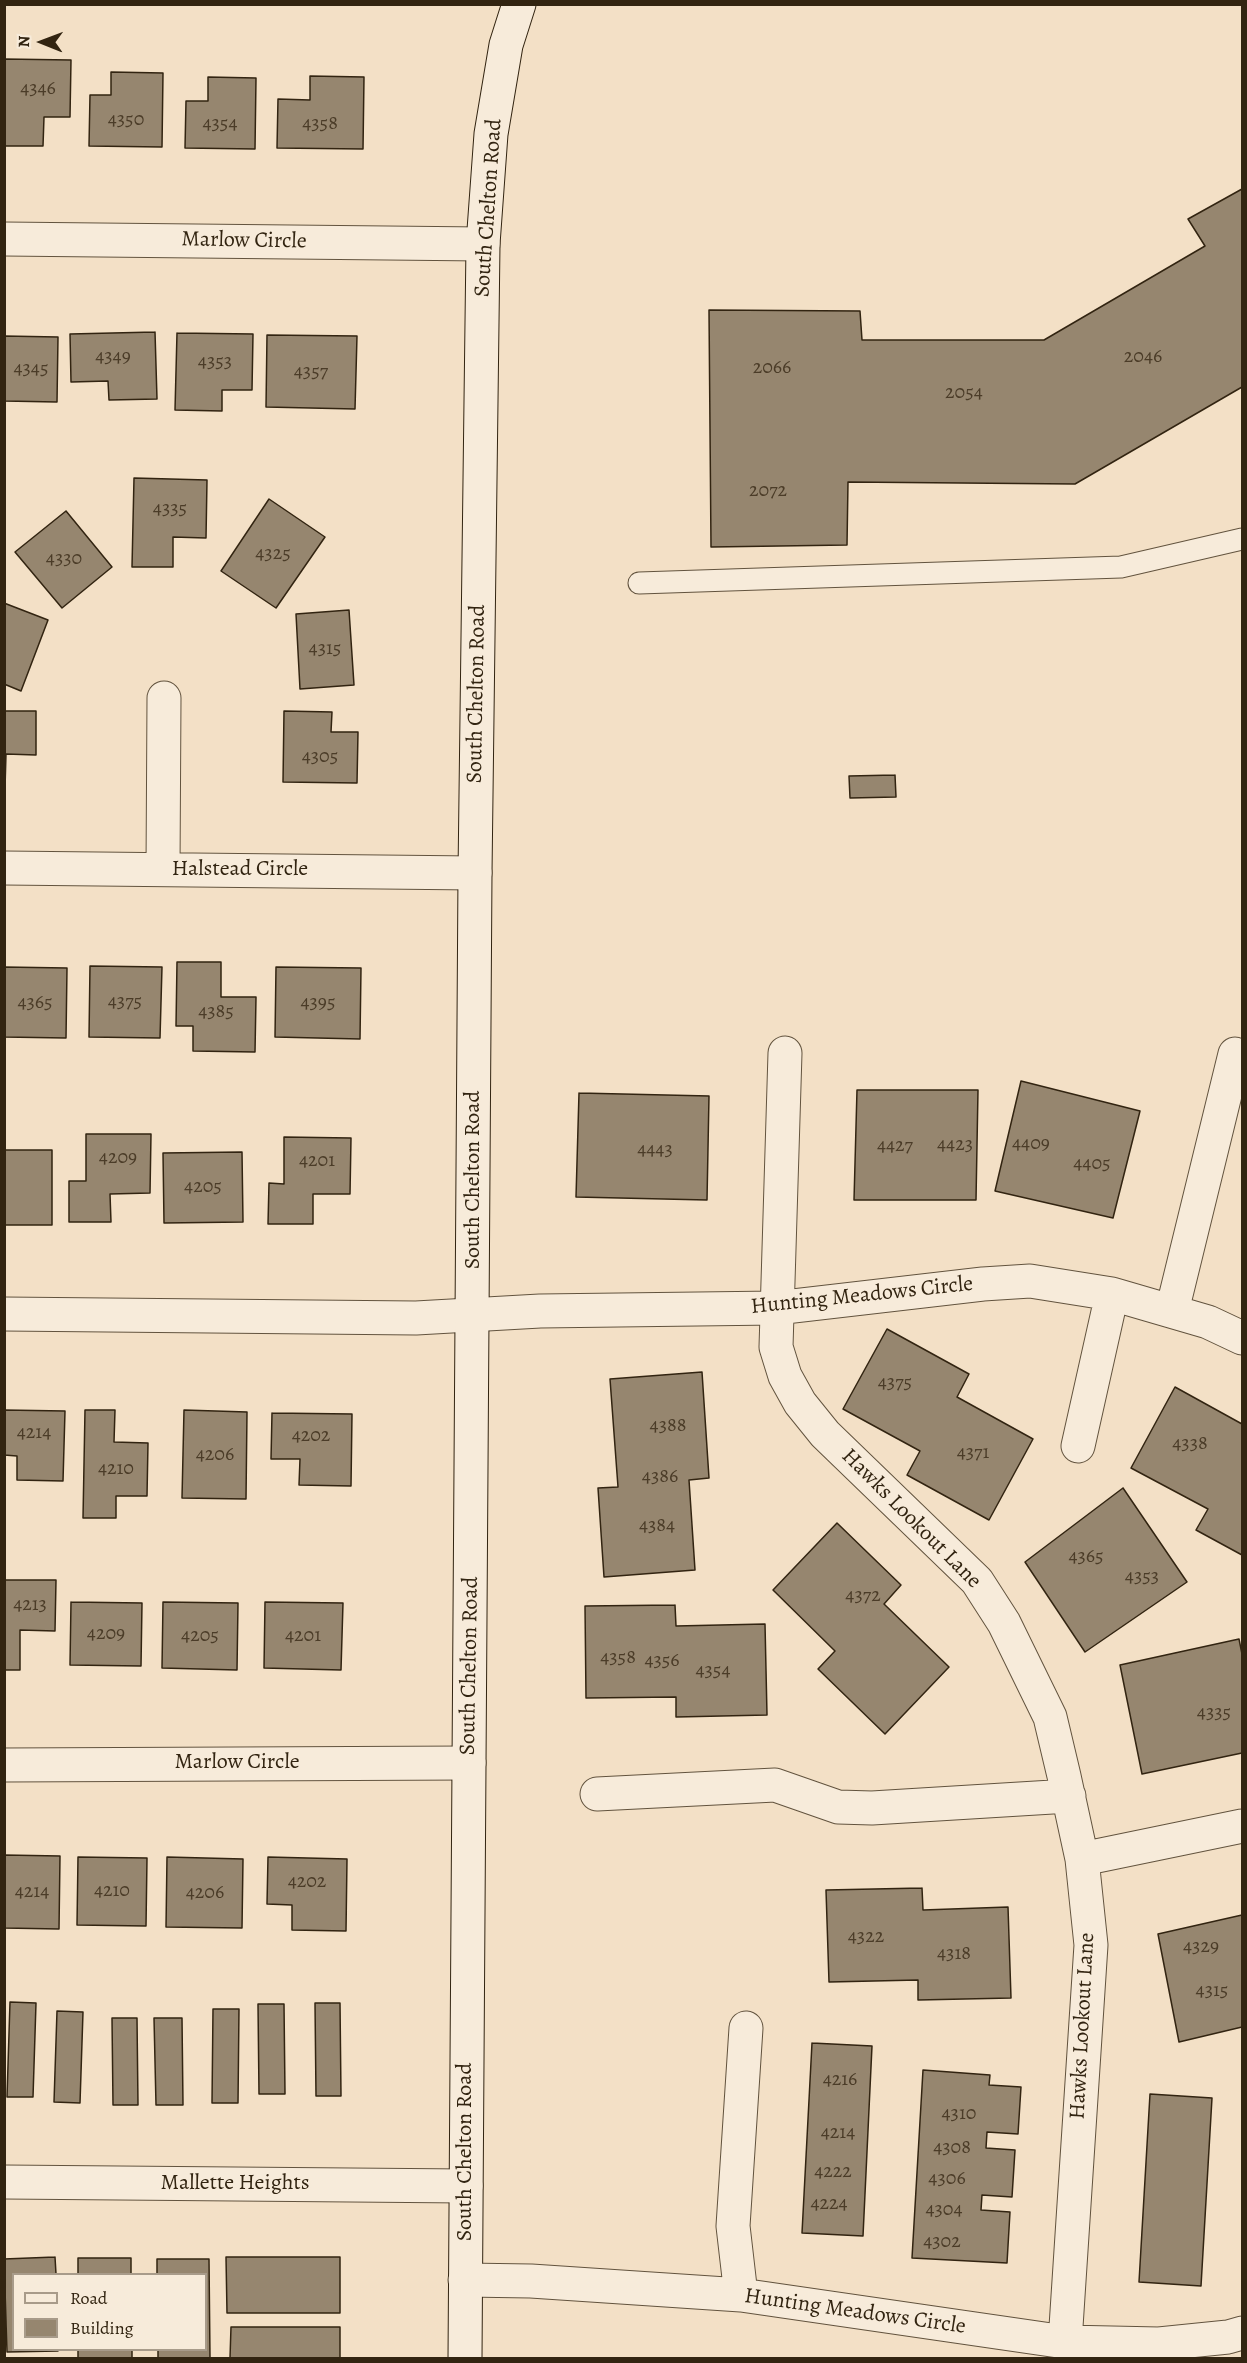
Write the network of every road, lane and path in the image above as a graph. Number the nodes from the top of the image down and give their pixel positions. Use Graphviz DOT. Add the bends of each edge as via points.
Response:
graph roads {
  1 [pos="519,4"];
  2 [pos="4,239"];
  3 [pos="483,244"];
  4 [pos="1242,539"];
  5 [pos="639,583"];
  6 [pos="164,698"];
  7 [pos="4,868"];
  8 [pos="163,869"];
  9 [pos="475,873"];
  10 [pos="785,1053"];
  11 [pos="1234,1054"];
  12 [pos="1112,1294"];
  13 [pos="776,1308"];
  14 [pos="1172,1311"];
  15 [pos="4,1314"];
  16 [pos="473,1315"];
  17 [pos="1242,1338"];
  18 [pos="1078,1446"];
  19 [pos="469,1763"];
  20 [pos="4,1765"];
  21 [pos="597,1794"];
  22 [pos="1069,1796"];
  23 [pos="1242,1826"];
  24 [pos="1082,1859"];
  25 [pos="746,2028"];
  26 [pos="4,2182"];
  27 [pos="466,2186"];
  28 [pos="465,2280"];
  29 [pos="741,2295"];
  30 [pos="1242,2333"];
  31 [pos="1065,2342"];
  32 [pos="465,2358"];
  1 -- 3 [label="street, South Chelton Road" via="506,45 491,134"];
  2 -- 3 [label="street, Marlow Circle"];
  3 -- 9 [label="street, South Chelton Road"];
  4 -- 5 [label="lane" via="1121,567"];
  6 -- 8 [label="street"];
  7 -- 8 [label="street, Halstead Circle"];
  8 -- 9 [label="street, Halstead Circle"];
  9 -- 16 [label="street, South Chelton Road"];
  10 -- 13 [label="street, Hawks Lookout Lane"];
  11 -- 14 [label="street"];
  12 -- 13 [label="street, Hunting Meadows Circle" via="1030,1281"];
  12 -- 14 [label="street, Hunting Meadows Circle"];
  12 -- 18 [label="street"];
  13 -- 16 [label="street, Hunting Meadows Circle"];
  13 -- 22 [label="street, Hawks Lookout Lane" via="776,1347 785,1376 800,1403 825,1434 976,1581 1004,1623 1050,1717"];
  14 -- 17 [label="street, Hunting Meadows Circle"];
  15 -- 16 [label="street" via="416,1318"];
  16 -- 19 [label="street, South Chelton Road"];
  19 -- 20 [label="street, Marlow Circle"];
  19 -- 27 [label="street, South Chelton Road"];
  21 -- 22 [label="street" via="775,1785 838,1806 872,1808"];
  22 -- 24 [label="street, Hawks Lookout Lane"];
  23 -- 24 [label="street"];
  24 -- 31 [label="street, Hawks Lookout Lane" via="1090,1945"];
  25 -- 29 [label="street" via="733,2226"];
  26 -- 27 [label="street, Mallette Heights"];
  27 -- 28 [label="street, South Chelton Road"];
  28 -- 29 [label="street, Hunting Meadows Circle"];
  28 -- 32 [label="street, South Chelton Road"];
  29 -- 31 [label="street, Hunting Meadows Circle"];
  30 -- 31 [label="street, Hunting Meadows Circle" via="1159,2344"];
}
